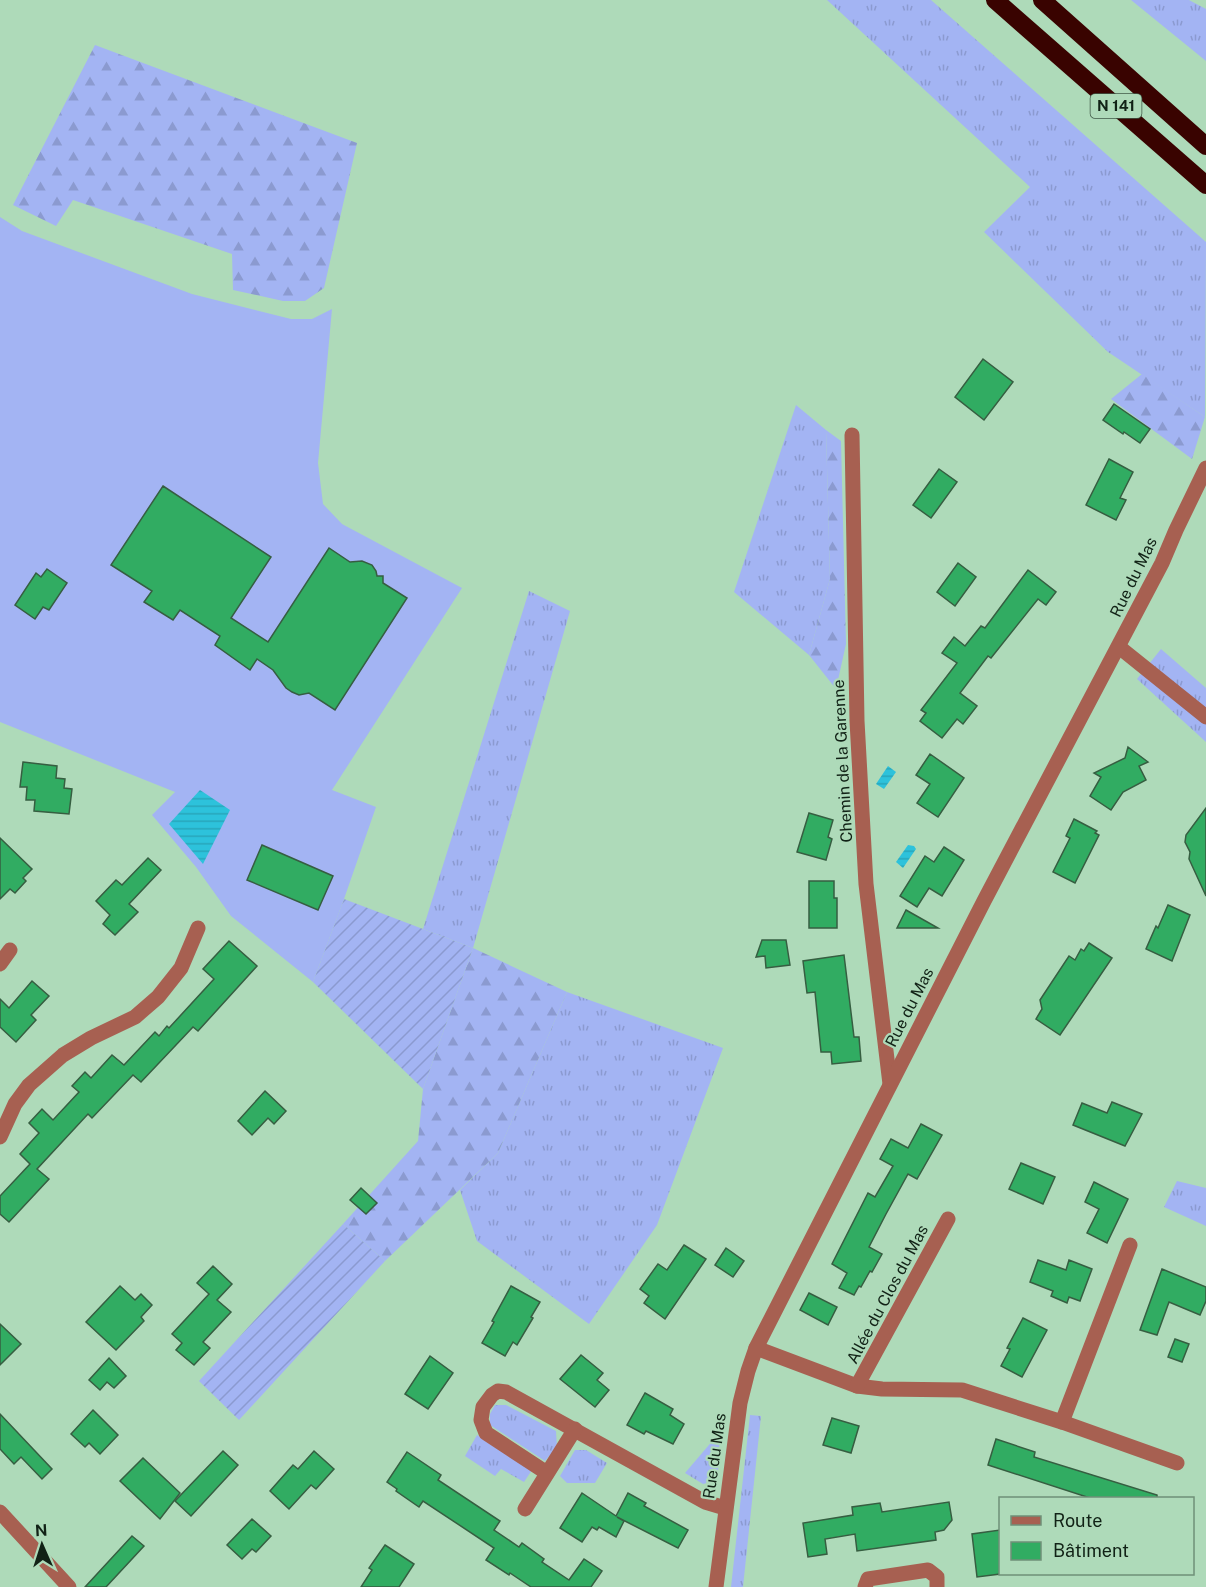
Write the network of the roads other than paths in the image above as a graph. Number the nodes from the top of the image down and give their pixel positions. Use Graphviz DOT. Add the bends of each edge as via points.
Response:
graph roads {
  1 [pos="995,0"];
  2 [pos="1042,0"];
  3 [pos="1206,146"];
  4 [pos="1206,185"];
  5 [pos="852,435"];
  6 [pos="1206,468"];
  7 [pos="1119,646"];
  8 [pos="1206,717"];
  9 [pos="198,928"];
  10 [pos="10,950"];
  11 [pos="0,963"];
  12 [pos="890,1084"];
  13 [pos="0,1137"];
  14 [pos="948,1219"];
  15 [pos="1130,1245"];
  16 [pos="756,1348"];
  17 [pos="857,1386"];
  18 [pos="1062,1422"];
  19 [pos="575,1429"];
  20 [pos="1177,1463"];
  21 [pos="547,1473"];
  22 [pos="725,1508"];
  23 [pos="525,1509"];
  24 [pos="0,1512"];
  25 [pos="69,1587"];
  26 [pos="716,1587"];
  27 [pos="865,1587"];
  28 [pos="937,1587"];
  1 -- 4 [label="highway, N 141"];
  2 -- 3 [label="highway, N 141"];
  5 -- 12 [label="street, Chemin de la Garenne" via="857,721 865,873"];
  6 -- 7 [label="street, Rue du Mas"];
  7 -- 8 [label="street"];
  7 -- 12 [label="street, Rue du Mas"];
  9 -- 13 [label="street" via="181,968 158,997 135,1017 63,1055 29,1084"];
  10 -- 11 [label="street"];
  12 -- 16 [label="street, Rue du Mas"];
  14 -- 17 [label="street, Allée du Clos du Mas"];
  15 -- 18 [label="street"];
  16 -- 17 [label="street, Allée du Clos du Mas"];
  16 -- 22 [label="street, Rue du Mas" via="740,1403"];
  17 -- 18 [label="street, Allée du Clos du Mas" via="962,1390"];
  18 -- 20 [label="street, Allée du Clos du Mas"];
  19 -- 21 [label="street"];
  19 -- 21 [label="street" via="506,1392 498,1391 483,1407 481,1420 486,1433"];
  19 -- 22 [label="street" via="705,1502"];
  21 -- 23 [label="street"];
  22 -- 26 [label="street, Rue du Mas"];
  24 -- 25 [label="street"];
  27 -- 28 [label="street" via="868,1579 928,1570 937,1577"];
}
